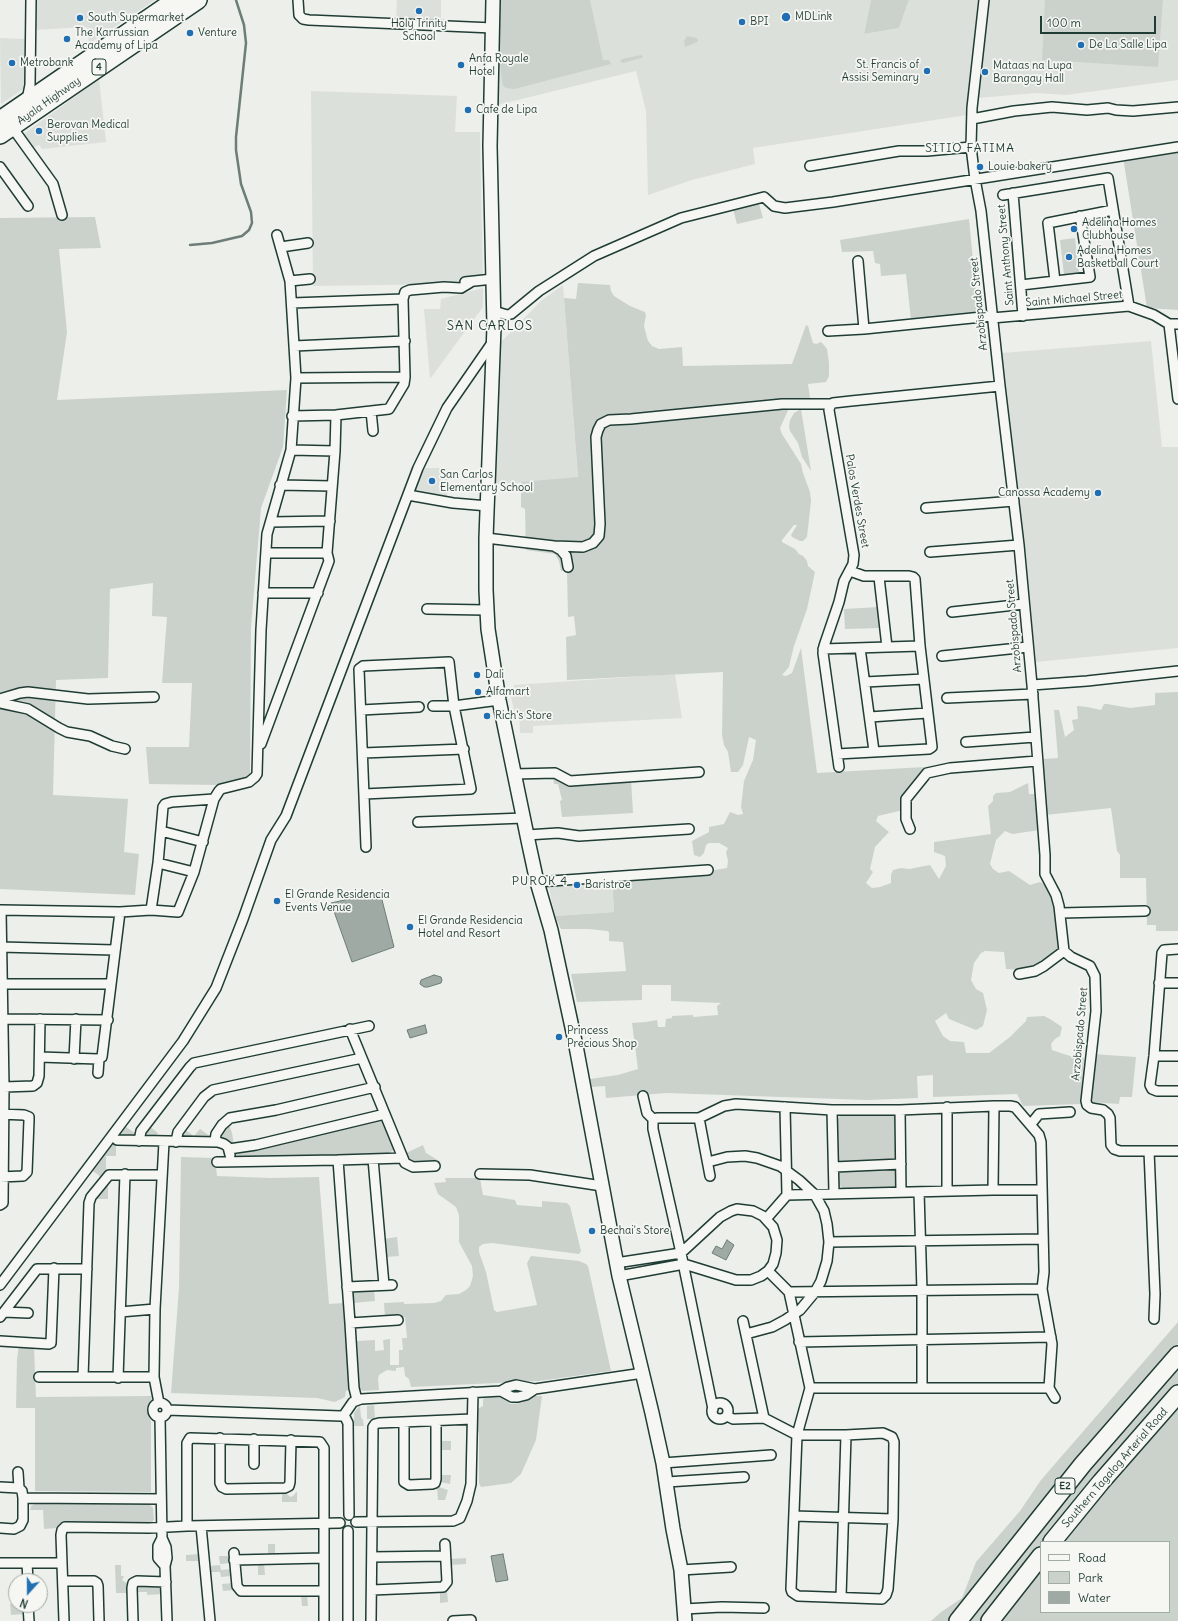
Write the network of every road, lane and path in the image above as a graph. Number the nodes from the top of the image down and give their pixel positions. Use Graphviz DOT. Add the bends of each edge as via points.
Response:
graph roads {
  1 [pos="31,0"];
  2 [pos="175,0"];
  3 [pos="198,0"];
  4 [pos="298,0"];
  5 [pos="493,0"];
  6 [pos="984,0"];
  7 [pos="493,28"];
  8 [pos="31,107"];
  9 [pos="1178,107"];
  10 [pos="972,119"];
  11 [pos="4,127"];
  12 [pos="971,147"];
  13 [pos="1178,147"];
  14 [pos="810,166"];
  15 [pos="0,167"];
  16 [pos="975,179"];
  17 [pos="1013,193"];
  18 [pos="1003,195"];
  19 [pos="28,206"];
  20 [pos="1113,210"];
  21 [pos="62,215"];
  22 [pos="1080,216"];
  23 [pos="277,235"];
  24 [pos="308,243"];
  25 [pos="281,247"];
  26 [pos="858,261"];
  27 [pos="310,279"];
  28 [pos="493,279"];
  29 [pos="290,281"];
  30 [pos="1055,281"];
  31 [pos="1021,285"];
  32 [pos="403,299"];
  33 [pos="292,303"];
  34 [pos="1129,306"];
  35 [pos="494,311"];
  36 [pos="1023,316"];
  37 [pos="992,317"];
  38 [pos="1174,324"];
  39 [pos="864,329"];
  40 [pos="828,331"];
  41 [pos="494,340"];
  42 [pos="405,341"];
  43 [pos="294,346"];
  44 [pos="1176,363"];
  45 [pos="296,378"];
  46 [pos="405,378"];
  47 [pos="1000,386"];
  48 [pos="1178,395"];
  49 [pos="831,404"];
  50 [pos="371,411"];
  51 [pos="336,415"];
  52 [pos="292,416"];
  53 [pos="373,431"];
  54 [pos="291,450"];
  55 [pos="335,450"];
  56 [pos="280,485"];
  57 [pos="332,486"];
  58 [pos="408,494"];
  59 [pos="1014,501"];
  60 [pos="488,506"];
  61 [pos="926,508"];
  62 [pos="330,521"];
  63 [pos="271,522"];
  64 [pos="486,538"];
  65 [pos="1019,545"];
  66 [pos="554,546"];
  67 [pos="930,552"];
  68 [pos="266,553"];
  69 [pos="327,554"];
  70 [pos="568,567"];
  71 [pos="850,571"];
  72 [pos="879,577"];
  73 [pos="318,592"];
  74 [pos="262,593"];
  75 [pos="1024,604"];
  76 [pos="427,610"];
  77 [pos="486,610"];
  78 [pos="952,612"];
  79 [pos="920,646"];
  80 [pos="886,647"];
  81 [pos="1028,647"];
  82 [pos="860,648"];
  83 [pos="823,649"];
  84 [pos="942,656"];
  85 [pos="1178,671"];
  86 [pos="924,679"];
  87 [pos="865,682"];
  88 [pos="1032,689"];
  89 [pos="154,698"];
  90 [pos="947,698"];
  91 [pos="0,699"];
  92 [pos="499,700"];
  93 [pos="0,703"];
  94 [pos="433,706"];
  95 [pos="454,706"];
  96 [pos="419,707"];
  97 [pos="361,710"];
  98 [pos="927,713"];
  99 [pos="870,718"];
  100 [pos="1035,737"];
  101 [pos="966,742"];
  102 [pos="125,749"];
  103 [pos="464,749"];
  104 [pos="258,750"];
  105 [pos="874,751"];
  106 [pos="362,753"];
  107 [pos="837,754"];
  108 [pos="1037,761"];
  109 [pos="839,766"];
  110 [pos="698,772"];
  111 [pos="514,774"];
  112 [pos="364,794"];
  113 [pos="214,799"];
  114 [pos="524,818"];
  115 [pos="418,822"];
  116 [pos="689,829"];
  117 [pos="910,829"];
  118 [pos="161,831"];
  119 [pos="527,835"];
  120 [pos="203,842"];
  121 [pos="366,847"];
  122 [pos="158,863"];
  123 [pos="708,870"];
  124 [pos="194,872"];
  125 [pos="537,882"];
  126 [pos="151,910"];
  127 [pos="1145,911"];
  128 [pos="120,912"];
  129 [pos="1061,913"];
  130 [pos="1,947"];
  131 [pos="1178,949"];
  132 [pos="114,950"];
  133 [pos="1064,951"];
  134 [pos="1019,974"];
  135 [pos="1159,983"];
  136 [pos="1178,983"];
  137 [pos="2,984"];
  138 [pos="111,984"];
  139 [pos="2,1019"];
  140 [pos="40,1019"];
  141 [pos="76,1019"];
  142 [pos="108,1020"];
  143 [pos="369,1026"];
  144 [pos="350,1029"];
  145 [pos="1154,1056"];
  146 [pos="1178,1056"];
  147 [pos="40,1057"];
  148 [pos="74,1058"];
  149 [pos="362,1058"];
  150 [pos="99,1059"];
  151 [pos="98,1073"];
  152 [pos="4,1087"];
  153 [pos="375,1087"];
  154 [pos="1178,1091"];
  155 [pos="643,1096"];
  156 [pos="994,1106"];
  157 [pos="784,1107"];
  158 [pos="947,1107"];
  159 [pos="832,1110"];
  160 [pos="900,1110"];
  161 [pos="1070,1112"];
  162 [pos="2,1114"];
  163 [pos="385,1114"];
  164 [pos="699,1118"];
  165 [pos="653,1119"];
  166 [pos="1031,1124"];
  167 [pos="117,1140"];
  168 [pos="139,1141"];
  169 [pos="215,1141"];
  170 [pos="164,1142"];
  171 [pos="176,1142"];
  172 [pos="229,1148"];
  173 [pos="1149,1151"];
  174 [pos="1178,1151"];
  175 [pos="403,1158"];
  176 [pos="373,1159"];
  177 [pos="338,1160"];
  178 [pos="217,1162"];
  179 [pos="231,1162"];
  180 [pos="708,1162"];
  181 [pos="901,1164"];
  182 [pos="435,1166"];
  183 [pos="834,1167"];
  184 [pos="788,1171"];
  185 [pos="125,1174"];
  186 [pos="480,1174"];
  187 [pos="162,1175"];
  188 [pos="710,1176"];
  189 [pos="1,1177"];
  190 [pos="602,1186"];
  191 [pos="993,1190"];
  192 [pos="1042,1190"];
  193 [pos="947,1191"];
  194 [pos="901,1192"];
  195 [pos="919,1192"];
  196 [pos="834,1194"];
  197 [pos="815,1195"];
  198 [pos="787,1196"];
  199 [pos="0,1205"];
  200 [pos="766,1218"];
  201 [pos="1043,1239"];
  202 [pos="920,1241"];
  203 [pos="829,1242"];
  204 [pos="681,1253"];
  205 [pos="655,1258"];
  206 [pos="616,1263"];
  207 [pos="684,1264"];
  208 [pos="54,1268"];
  209 [pos="87,1269"];
  210 [pos="658,1269"];
  211 [pos="768,1271"];
  212 [pos="619,1276"];
  213 [pos="0,1285"];
  214 [pos="347,1287"];
  215 [pos="1042,1288"];
  216 [pos="922,1291"];
  217 [pos="789,1292"];
  218 [pos="815,1292"];
  219 [pos="155,1309"];
  220 [pos="120,1312"];
  221 [pos="28,1313"];
  222 [pos="2,1314"];
  223 [pos="793,1315"];
  224 [pos="1154,1319"];
  225 [pos="398,1320"];
  226 [pos="743,1321"];
  227 [pos="350,1323"];
  228 [pos="746,1334"];
  229 [pos="1051,1337"];
  230 [pos="922,1339"];
  231 [pos="0,1341"];
  232 [pos="799,1342"];
  233 [pos="1178,1355"];
  234 [pos="643,1374"];
  235 [pos="39,1377"];
  236 [pos="83,1377"];
  237 [pos="118,1378"];
  238 [pos="154,1378"];
  239 [pos="810,1388"];
  240 [pos="922,1388"];
  241 [pos="1049,1388"];
  242 [pos="473,1392"];
  243 [pos="1178,1394"];
  244 [pos="1055,1398"];
  245 [pos="357,1400"];
  246 [pos="159,1402"];
  247 [pos="167,1410"];
  248 [pos="344,1415"];
  249 [pos="160,1417"];
  250 [pos="764,1418"];
  251 [pos="472,1419"];
  252 [pos="436,1420"];
  253 [pos="404,1422"];
  254 [pos="796,1435"];
  255 [pos="846,1435"];
  256 [pos="220,1438"];
  257 [pos="254,1439"];
  258 [pos="291,1440"];
  259 [pos="771,1455"];
  260 [pos="663,1463"];
  261 [pos="254,1464"];
  262 [pos="18,1472"];
  263 [pos="744,1477"];
  264 [pos="667,1482"];
  265 [pos="0,1487"];
  266 [pos="19,1488"];
  267 [pos="23,1498"];
  268 [pos="161,1499"];
  269 [pos="348,1515"];
  270 [pos="794,1516"];
  271 [pos="844,1518"];
  272 [pos="893,1519"];
  273 [pos="356,1522"];
  274 [pos="371,1522"];
  275 [pos="323,1523"];
  276 [pos="340,1523"];
  277 [pos="187,1526"];
  278 [pos="201,1526"];
  279 [pos="161,1527"];
  280 [pos="0,1528"];
  281 [pos="348,1531"];
  282 [pos="1053,1541"];
  283 [pos="445,1544"];
  284 [pos="445,1556"];
  285 [pos="372,1557"];
  286 [pos="1040,1557"];
  287 [pos="324,1558"];
  288 [pos="0,1563"];
  289 [pos="27,1563"];
  290 [pos="62,1563"];
  291 [pos="731,1567"];
  292 [pos="681,1570"];
  293 [pos="28,1573"];
  294 [pos="63,1581"];
  295 [pos="166,1582"];
  296 [pos="324,1590"];
  297 [pos="372,1590"];
  298 [pos="841,1597"];
  299 [pos="764,1608"];
  300 [pos="684,1615"];
  301 [pos="466,1620"];
  302 [pos="64,1621"];
  303 [pos="99,1621"];
  304 [pos="133,1621"];
  305 [pos="167,1621"];
  306 [pos="210,1621"];
  307 [pos="324,1621"];
  308 [pos="348,1621"];
  309 [pos="371,1621"];
  310 [pos="453,1621"];
  311 [pos="958,1621"];
  312 [pos="990,1621"];
  1 -- 8 [label="street"];
  2 -- 8 [label="highway, Ayala Highway / 4"];
  3 -- 8 [label="highway, Ayala Highway / 4"];
  4 -- 7 [label="street" via="299,15 309,20"];
  5 -- 7 [label="street"];
  6 -- 10 [label="street, Arzobispado Street"];
  7 -- 28 [label="street" via="490,146"];
  8 -- 11 [label="highway, Ayala Highway / 4"];
  9 -- 10 [label="street" via="1133,111 1052,107"];
  10 -- 12 [label="street, Arzobispado Street"];
  11 -- 21 [label="street" via="53,184"];
  12 -- 14 [label="street" via="899,151"];
  12 -- 16 [label="street, Arzobispado Street"];
  13 -- 16 [label="street"];
  15 -- 19 [label="street"];
  16 -- 35 [label="street" via="785,208 774,206 764,197 681,218 594,256 540,291 511,314"];
  16 -- 37 [label="street, Arzobispado Street" via="981,211"];
  17 -- 18 [label="street"];
  17 -- 20 [label="street" via="1108,178"];
  17 -- 31 [label="street, Saint Anthony Street"];
  20 -- 22 [label="street"];
  20 -- 34 [label="street"];
  22 -- 30 [label="street" via="1048,222"];
  22 -- 30 [label="street" via="1091,276"];
  23 -- 25 [label="street"];
  24 -- 25 [label="street"];
  25 -- 29 [label="street"];
  26 -- 39 [label="street"];
  27 -- 29 [label="street"];
  28 -- 32 [label="street" via="408,291 405,292"];
  28 -- 35 [label="street"];
  29 -- 33 [label="street"];
  30 -- 31 [label="street"];
  31 -- 36 [label="street, Saint Anthony Street"];
  32 -- 33 [label="street"];
  32 -- 42 [label="street"];
  33 -- 43 [label="street"];
  34 -- 36 [label="street, Saint Michael Street"];
  34 -- 38 [label="street, Saint Michael Street"];
  35 -- 41 [label="street"];
  36 -- 37 [label="street, Saint Michael Street"];
  37 -- 39 [label="street, Saint Michael Street"];
  37 -- 47 [label="street, Arzobispado Street"];
  38 -- 44 [label="street"];
  39 -- 40 [label="street, Saint Michael Street"];
  41 -- 58 [label="street" via="447,408"];
  41 -- 60 [label="street"];
  42 -- 43 [label="street"];
  42 -- 46 [label="street"];
  43 -- 45 [label="street"];
  44 -- 48 [label="street"];
  45 -- 46 [label="street"];
  45 -- 52 [label="street"];
  46 -- 50 [label="street" via="389,409"];
  47 -- 49 [label="street"];
  47 -- 59 [label="street, Arzobispado Street"];
  49 -- 66 [label="street" via="782,404 609,420 601,424 596,437 600,524 598,536 593,543 584,547"];
  49 -- 71 [label="street, Palos Verdes Street" via="829,410 853,550 854,561"];
  50 -- 51 [label="street"];
  50 -- 53 [label="street"];
  51 -- 52 [label="street"];
  51 -- 55 [label="street"];
  52 -- 54 [label="street"];
  54 -- 55 [label="street"];
  54 -- 56 [label="street"];
  55 -- 57 [label="street"];
  56 -- 57 [label="street"];
  56 -- 63 [label="street"];
  57 -- 62 [label="street"];
  58 -- 60 [label="street" via="453,504"];
  58 -- 213 [label="street" via="286,816 271,840 216,988 183,1041"];
  59 -- 61 [label="street"];
  59 -- 65 [label="street, Arzobispado Street"];
  60 -- 64 [label="street"];
  62 -- 63 [label="street"];
  62 -- 69 [label="street"];
  63 -- 68 [label="street" via="267,534"];
  64 -- 66 [label="street"];
  64 -- 77 [label="street"];
  65 -- 67 [label="street"];
  65 -- 75 [label="street, Arzobispado Street"];
  66 -- 70 [label="street" via="566,556"];
  68 -- 69 [label="street"];
  68 -- 74 [label="street"];
  69 -- 73 [label="street" via="329,561"];
  71 -- 72 [label="street"];
  71 -- 83 [label="street, Palos Verdes Street" via="844,581"];
  72 -- 79 [label="street" via="909,576 915,579"];
  72 -- 80 [label="street"];
  73 -- 74 [label="street"];
  73 -- 104 [label="street"];
  74 -- 104 [label="street"];
  75 -- 78 [label="street"];
  75 -- 81 [label="street, Arzobispado Street"];
  76 -- 77 [label="street"];
  77 -- 92 [label="street"];
  79 -- 80 [label="street"];
  79 -- 86 [label="street"];
  80 -- 82 [label="street"];
  81 -- 84 [label="street"];
  81 -- 88 [label="street, Arzobispado Street"];
  82 -- 83 [label="street"];
  82 -- 87 [label="street"];
  83 -- 107 [label="street, Palos Verdes Street"];
  85 -- 88 [label="street"];
  86 -- 87 [label="street"];
  86 -- 98 [label="street"];
  87 -- 99 [label="street"];
  88 -- 90 [label="street"];
  88 -- 100 [label="street, Arzobispado Street"];
  89 -- 91 [label="street" via="88,699 28,692"];
  92 -- 95 [label="street"];
  92 -- 111 [label="street"];
  93 -- 102 [label="street" via="28,709 67,732 90,736"];
  94 -- 95 [label="street"];
  95 -- 97 [label="street" via="447,661 361,667"];
  95 -- 103 [label="street"];
  96 -- 97 [label="street"];
  97 -- 106 [label="street"];
  98 -- 99 [label="street"];
  98 -- 105 [label="street" via="932,745 930,749"];
  99 -- 105 [label="street"];
  100 -- 101 [label="street"];
  100 -- 108 [label="street, Arzobispado Street"];
  103 -- 106 [label="street"];
  103 -- 112 [label="street" via="471,789"];
  104 -- 113 [label="street" via="255,777 249,782 219,790"];
  105 -- 107 [label="street"];
  106 -- 112 [label="street"];
  107 -- 109 [label="street, Palos Verdes Street"];
  108 -- 117 [label="street" via="950,768 927,773 906,799 906,818"];
  108 -- 129 [label="street, Arzobispado Street" via="1045,874 1056,895"];
  110 -- 111 [label="street" via="570,781 555,773"];
  111 -- 114 [label="street"];
  112 -- 121 [label="street"];
  113 -- 118 [label="street" via="165,804"];
  113 -- 120 [label="street"];
  114 -- 115 [label="street"];
  114 -- 119 [label="street"];
  116 -- 119 [label="street" via="579,836 558,833"];
  118 -- 120 [label="street"];
  118 -- 122 [label="street"];
  119 -- 125 [label="street"];
  120 -- 124 [label="street"];
  122 -- 124 [label="street"];
  122 -- 126 [label="street"];
  123 -- 125 [label="street"];
  124 -- 126 [label="street" via="178,912"];
  125 -- 190 [label="street" via="552,930"];
  126 -- 128 [label="street"];
  127 -- 129 [label="street"];
  128 -- 130 [label="street" via="1,909"];
  128 -- 132 [label="street"];
  129 -- 133 [label="street, Arzobispado Street"];
  130 -- 132 [label="street"];
  130 -- 137 [label="street"];
  131 -- 135 [label="street" via="1163,951"];
  132 -- 138 [label="street"];
  133 -- 134 [label="street" via="1035,971"];
  133 -- 173 [label="street, Arzobispado Street" via="1090,966 1095,976 1096,1011 1087,1105 1108,1114 1111,1144 1114,1149"];
  135 -- 136 [label="street"];
  135 -- 145 [label="street"];
  137 -- 138 [label="street"];
  137 -- 139 [label="street"];
  138 -- 142 [label="street"];
  139 -- 140 [label="street"];
  139 -- 152 [label="street"];
  140 -- 141 [label="street"];
  140 -- 147 [label="street"];
  141 -- 142 [label="street"];
  141 -- 148 [label="street"];
  142 -- 150 [label="street" via="103,1054"];
  143 -- 144 [label="street"];
  144 -- 149 [label="street"];
  144 -- 168 [label="street" via="194,1064 141,1131"];
  145 -- 146 [label="street"];
  145 -- 154 [label="street" via="1150,1085 1152,1089 1156,1092"];
  147 -- 148 [label="street"];
  147 -- 152 [label="street" via="39,1080 35,1085"];
  148 -- 150 [label="street"];
  149 -- 153 [label="street"];
  149 -- 171 [label="street" via="213,1090 204,1097 178,1132"];
  150 -- 151 [label="street"];
  152 -- 162 [label="street"];
  153 -- 163 [label="street"];
  153 -- 169 [label="street" via="230,1118 216,1134"];
  155 -- 165 [label="street" via="647,1113"];
  156 -- 158 [label="street"];
  156 -- 166 [label="street" via="1015,1107"];
  156 -- 191 [label="street"];
  157 -- 159 [label="street"];
  157 -- 164 [label="street" via="736,1104 724,1106"];
  157 -- 184 [label="street"];
  158 -- 160 [label="street"];
  158 -- 193 [label="street"];
  159 -- 160 [label="street"];
  159 -- 183 [label="street"];
  160 -- 181 [label="street"];
  161 -- 166 [label="street" via="1039,1114"];
  162 -- 189 [label="street"];
  162 -- 189 [label="street" via="24,1115 29,1120 27,1172 23,1176"];
  163 -- 172 [label="street" via="256,1145"];
  163 -- 175 [label="street"];
  164 -- 165 [label="street"];
  164 -- 180 [label="street"];
  165 -- 204 [label="street" via="653,1129"];
  166 -- 192 [label="street" via="1042,1142"];
  167 -- 168 [label="street"];
  168 -- 170 [label="street"];
  169 -- 171 [label="street"];
  169 -- 172 [label="street"];
  170 -- 171 [label="street"];
  170 -- 187 [label="street"];
  172 -- 179 [label="street"];
  173 -- 174 [label="street, Arzobispado Street"];
  173 -- 224 [label="street"];
  175 -- 176 [label="street"];
  175 -- 182 [label="street" via="405,1163 413,1168"];
  176 -- 177 [label="street"];
  176 -- 214 [label="street" via="388,1285"];
  177 -- 179 [label="street"];
  177 -- 214 [label="street"];
  178 -- 179 [label="street"];
  180 -- 184 [label="street" via="727,1157 751,1157 774,1163"];
  180 -- 188 [label="street"];
  181 -- 183 [label="street"];
  181 -- 194 [label="street"];
  183 -- 196 [label="street"];
  184 -- 197 [label="street"];
  184 -- 198 [label="street"];
  185 -- 187 [label="street"];
  185 -- 209 [label="street" via="108,1176 90,1199"];
  185 -- 220 [label="street"];
  186 -- 190 [label="street" via="530,1176"];
  187 -- 219 [label="street"];
  189 -- 199 [label="street" via="3,1203"];
  190 -- 206 [label="street"];
  191 -- 192 [label="street"];
  191 -- 193 [label="street"];
  192 -- 201 [label="street"];
  193 -- 195 [label="street"];
  194 -- 195 [label="street"];
  194 -- 196 [label="street"];
  195 -- 202 [label="street"];
  196 -- 197 [label="street"];
  197 -- 198 [label="street"];
  197 -- 203 [label="street" via="824,1212"];
  198 -- 200 [label="street"];
  200 -- 204 [label="street" via="753,1211 730,1211"];
  200 -- 211 [label="street" via="773,1227 778,1246 775,1259"];
  201 -- 202 [label="street"];
  201 -- 215 [label="street"];
  202 -- 203 [label="street"];
  202 -- 216 [label="street"];
  203 -- 218 [label="street" via="826,1268"];
  204 -- 205 [label="street"];
  204 -- 207 [label="street"];
  205 -- 206 [label="street"];
  205 -- 210 [label="street"];
  206 -- 212 [label="street"];
  207 -- 210 [label="street"];
  207 -- 211 [label="street" via="741,1281 756,1278"];
  207 -- 250 [label="street" via="713,1409 716,1405 723,1404 728,1409 727,1416 733,1419"];
  208 -- 209 [label="street"];
  208 -- 222 [label="street" via="36,1270"];
  208 -- 231 [label="street" via="52,1345"];
  209 -- 236 [label="street"];
  210 -- 212 [label="street"];
  211 -- 217 [label="street"];
  212 -- 234 [label="street"];
  214 -- 227 [label="street"];
  215 -- 216 [label="street"];
  215 -- 229 [label="street"];
  216 -- 218 [label="street"];
  216 -- 230 [label="street"];
  217 -- 218 [label="street"];
  217 -- 223 [label="street"];
  218 -- 223 [label="street"];
  219 -- 220 [label="street"];
  219 -- 238 [label="street"];
  220 -- 237 [label="street"];
  221 -- 222 [label="street"];
  223 -- 228 [label="street" via="772,1327"];
  223 -- 232 [label="street"];
  225 -- 227 [label="street"];
  226 -- 228 [label="street"];
  227 -- 245 [label="street"];
  228 -- 250 [label="street"];
  229 -- 230 [label="street"];
  229 -- 241 [label="street"];
  230 -- 232 [label="street"];
  230 -- 240 [label="street"];
  232 -- 239 [label="street"];
  233 -- 311 [label="highway, E2" via="1078,1470"];
  234 -- 242 [label="street" via="535,1389 518,1397 501,1391"];
  234 -- 260 [label="street"];
  235 -- 236 [label="street"];
  236 -- 237 [label="street"];
  237 -- 238 [label="street"];
  238 -- 246 [label="street"];
  239 -- 240 [label="street"];
  239 -- 254 [label="street"];
  240 -- 241 [label="street"];
  241 -- 244 [label="street"];
  242 -- 245 [label="street"];
  242 -- 251 [label="street"];
  243 -- 282 [label="highway, Southern Tagalog Arterial Road / E2" via="1096,1487"];
  245 -- 248 [label="street"];
  246 -- 247 [label="street" via="165,1405"];
  246 -- 249 [label="street" via="153,1410 155,1415"];
  247 -- 248 [label="street"];
  247 -- 249 [label="street" via="165,1415"];
  248 -- 269 [label="street" via="348,1423"];
  249 -- 268 [label="street"];
  250 -- 254 [label="street"];
  251 -- 252 [label="street"];
  251 -- 274 [label="street" via="471,1484 460,1518 453,1521"];
  252 -- 253 [label="street"];
  252 -- 253 [label="street" via="436,1479 432,1484 409,1485 404,1482"];
  253 -- 274 [label="street" via="377,1423 373,1427"];
  254 -- 255 [label="street"];
  254 -- 270 [label="street"];
  255 -- 271 [label="street"];
  255 -- 272 [label="street" via="883,1433 892,1436"];
  256 -- 257 [label="street"];
  256 -- 258 [label="street" via="220,1483 226,1489 289,1486"];
  256 -- 277 [label="street" via="192,1438 187,1441"];
  257 -- 258 [label="street"];
  257 -- 261 [label="street"];
  258 -- 275 [label="street" via="318,1441 324,1446"];
  259 -- 260 [label="street"];
  260 -- 264 [label="street"];
  262 -- 266 [label="street"];
  263 -- 264 [label="street"];
  264 -- 292 [label="street"];
  265 -- 266 [label="street"];
  266 -- 267 [label="street"];
  267 -- 268 [label="street"];
  267 -- 280 [label="street" via="23,1520 20,1526 14,1529"];
  268 -- 279 [label="street"];
  269 -- 273 [label="street" via="354,1517"];
  269 -- 276 [label="street" via="343,1517"];
  270 -- 271 [label="street"];
  270 -- 298 [label="street" via="792,1592 798,1596"];
  271 -- 272 [label="street"];
  271 -- 298 [label="street"];
  272 -- 298 [label="street" via="886,1596 879,1599"];
  273 -- 274 [label="street"];
  273 -- 281 [label="street" via="354,1528"];
  274 -- 285 [label="street"];
  275 -- 276 [label="street"];
  275 -- 278 [label="street"];
  275 -- 287 [label="street"];
  276 -- 281 [label="street"];
  277 -- 278 [label="street"];
  277 -- 279 [label="street"];
  278 -- 306 [label="street"];
  279 -- 290 [label="street" via="65,1527 61,1535"];
  279 -- 295 [label="street" via="162,1538 158,1546 158,1558 165,1566"];
  281 -- 308 [label="street"];
  283 -- 284 [label="street"];
  284 -- 285 [label="street"];
  284 -- 297 [label="street" via="447,1582 442,1588"];
  285 -- 297 [label="street"];
  286 -- 312 [label="highway"];
  287 -- 296 [label="street"];
  287 -- 296 [label="street" via="234,1557 237,1586 241,1591"];
  288 -- 289 [label="street"];
  289 -- 290 [label="street"];
  289 -- 293 [label="street"];
  290 -- 294 [label="street"];
  291 -- 292 [label="street"];
  292 -- 300 [label="street"];
  294 -- 302 [label="street"];
  294 -- 303 [label="street" via="97,1583"];
  295 -- 304 [label="street" via="137,1581 134,1584"];
  295 -- 305 [label="street"];
  296 -- 307 [label="street"];
  297 -- 309 [label="street"];
  299 -- 300 [label="street" via="722,1607"];
  301 -- 310 [label="street"];
}
